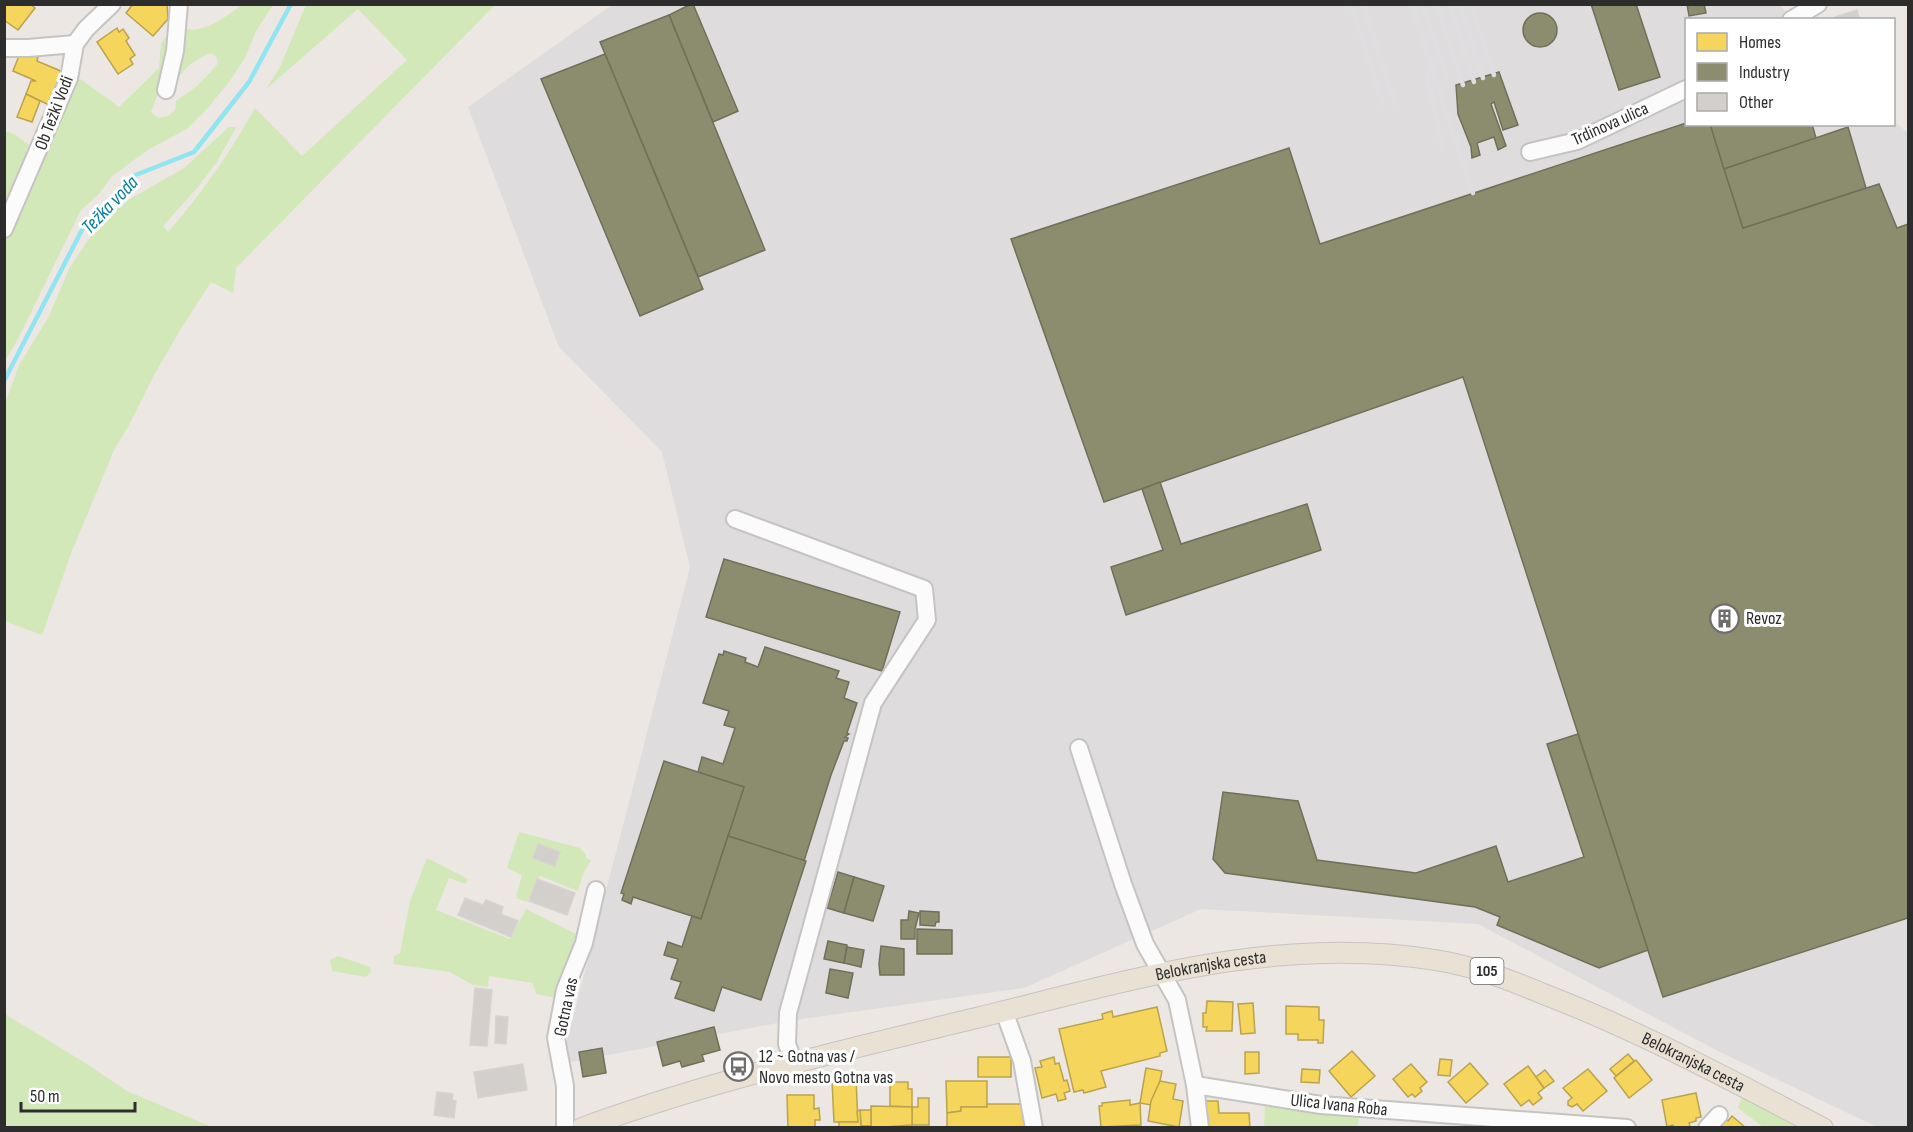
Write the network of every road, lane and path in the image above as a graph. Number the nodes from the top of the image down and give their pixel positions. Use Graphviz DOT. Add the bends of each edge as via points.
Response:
graph roads {
  1 [pos="111,4"];
  2 [pos="179,4"];
  3 [pos="1818,4"];
  4 [pos="1794,18"];
  5 [pos="75,44"];
  6 [pos="4,48"];
  7 [pos="1685,89"];
  8 [pos="166,90"];
  9 [pos="1530,152"];
  10 [pos="4,229"];
  11 [pos="735,519"];
  12 [pos="1080,747"];
  13 [pos="596,890"];
  14 [pos="1161,973"];
  15 [pos="1004,1011"];
  16 [pos="794,1063"];
  17 [pos="1196,1085"];
  18 [pos="1719,1115"];
  19 [pos="1491,1123"];
  20 [pos="565,1128"];
  21 [pos="582,1128"];
  22 [pos="1034,1128"];
  23 [pos="1200,1128"];
  24 [pos="1627,1128"];
  25 [pos="1707,1128"];
  26 [pos="1823,1128"];
  1 -- 5 [label="street, Ob Težki Vodi"];
  2 -- 8 [label="street" via="175,51"];
  3 -- 4 [label="street"];
  5 -- 6 [label="street"];
  5 -- 10 [label="street, Ob Težki Vodi" via="69,78"];
  7 -- 9 [label="street, Trdinova ulica" via="1577,141"];
  11 -- 16 [label="street" via="924,589 927,620 873,703 788,1013 787,1044"];
  12 -- 14 [label="street" via="1126,893 1145,944"];
  13 -- 20 [label="street, Gotna vas" via="556,1038 565,1086"];
  14 -- 15 [label="main road, Belokranjska cesta / 105"];
  14 -- 17 [label="street" via="1177,1000"];
  14 -- 26 [label="main road, Belokranjska cesta / 105" via="1285,954 1370,952 1476,969 1598,1015"];
  15 -- 16 [label="main road, Belokranjska cesta / 105"];
  15 -- 22 [label="street" via="1022,1061"];
  16 -- 21 [label="main road, Belokranjska cesta / 105"];
  17 -- 19 [label="street, Ulica Ivana Roba" via="1321,1105"];
  17 -- 23 [label="street"];
  18 -- 25 [label="street"];
  19 -- 24 [label="street, Ulica Ivana Roba"];
}
